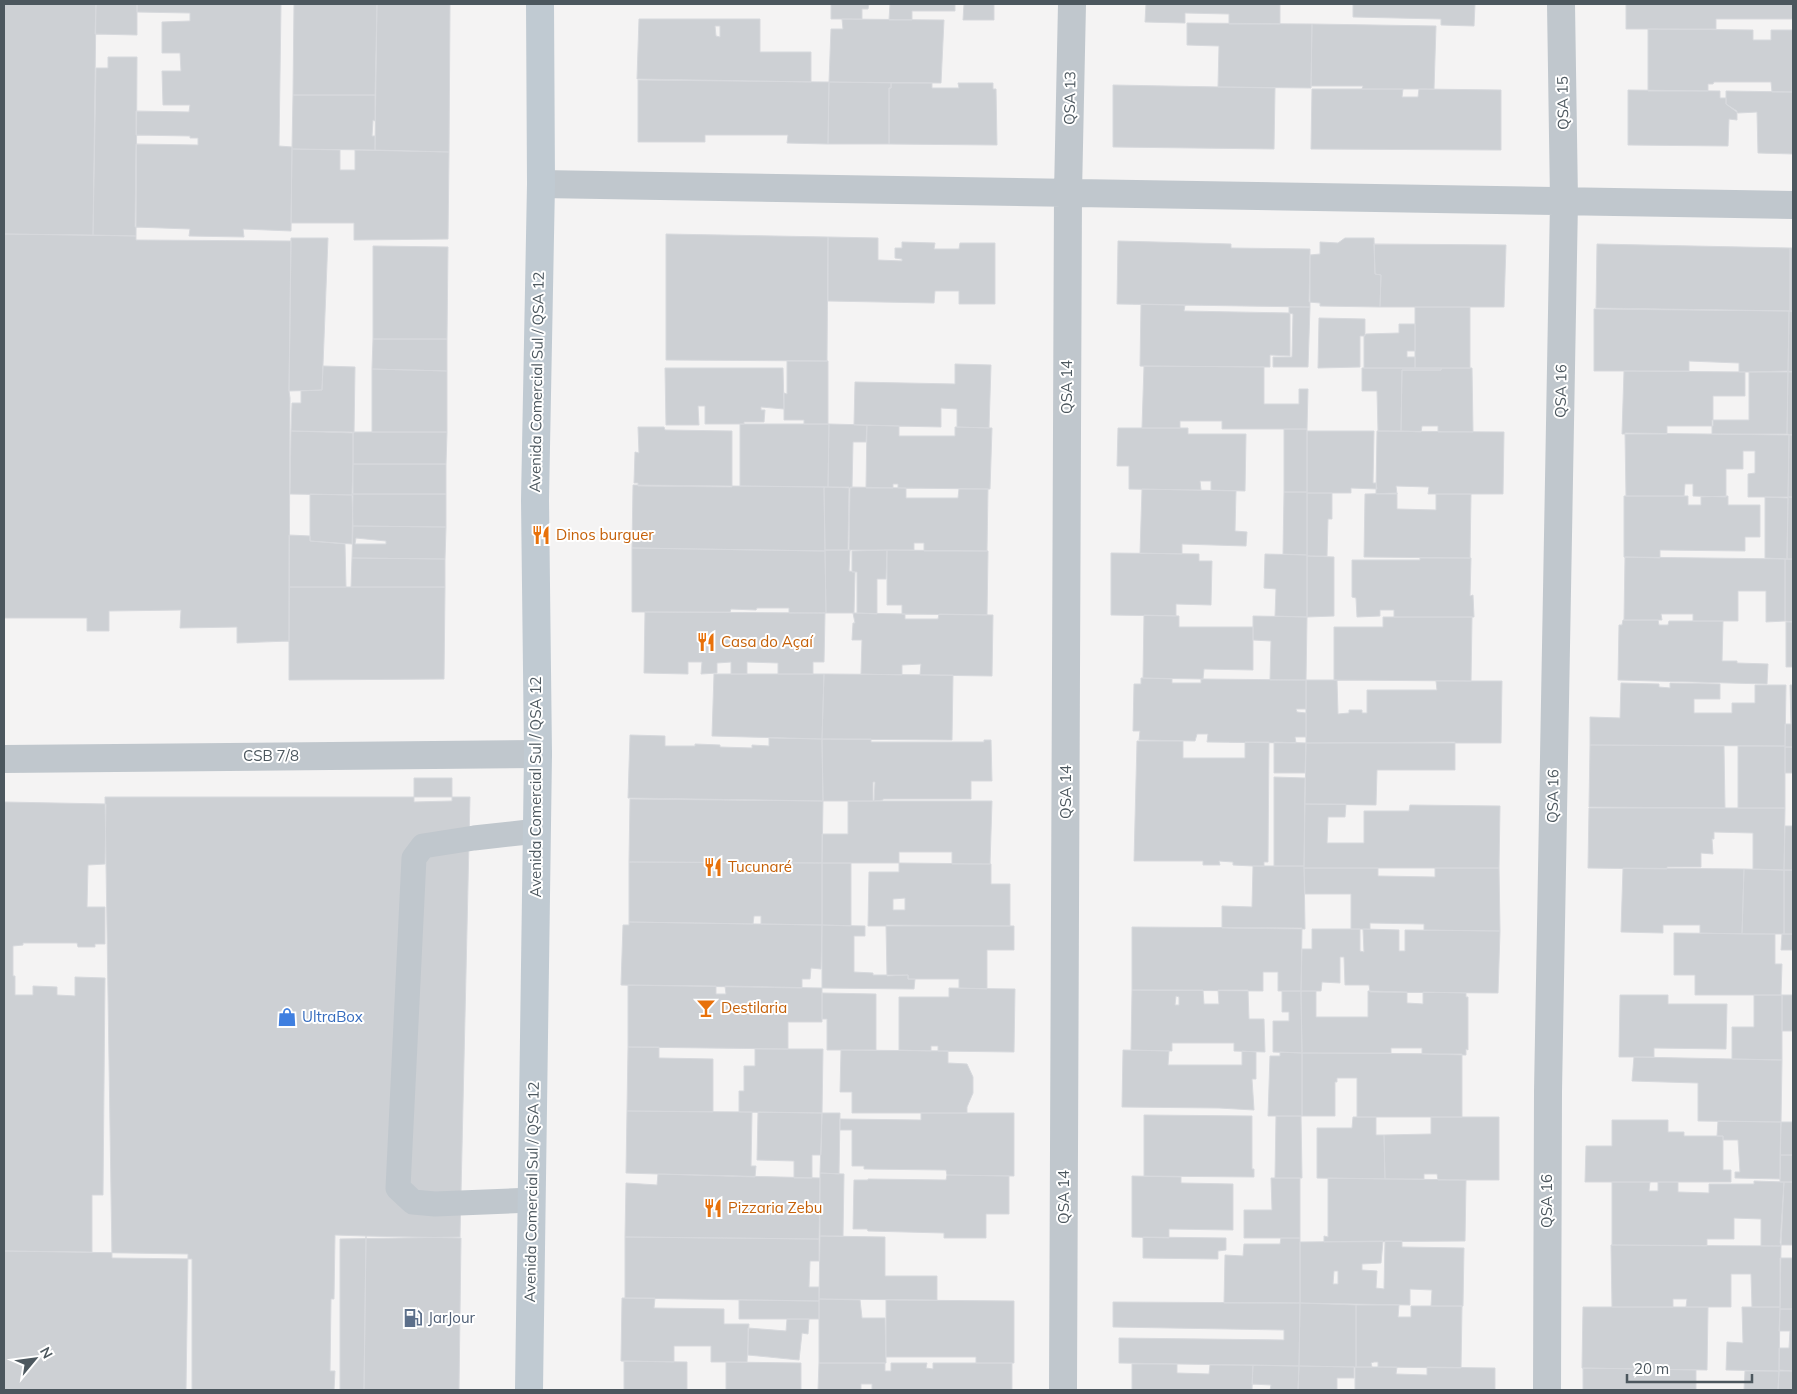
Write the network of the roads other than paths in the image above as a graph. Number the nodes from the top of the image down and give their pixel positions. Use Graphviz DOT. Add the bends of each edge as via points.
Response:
graph roads {
  1 [pos="540,4"];
  2 [pos="1072,4"];
  3 [pos="1561,4"];
  4 [pos="541,184"];
  5 [pos="1068,193"];
  6 [pos="1564,201"];
  7 [pos="1793,205"];
  8 [pos="538,754"];
  9 [pos="4,758"];
  10 [pos="537,831"];
  11 [pos="532,1200"];
  12 [pos="529,1390"];
  13 [pos="1063,1390"];
  14 [pos="1547,1390"];
  1 -- 4 [label="main road, Avenida Comercial Sul / QSA 12"];
  2 -- 5 [label="street, QSA 13"];
  3 -- 6 [label="street, QSA 15"];
  4 -- 5 [label="street"];
  4 -- 8 [label="main road, Avenida Comercial Sul / QSA 12" via="535,500"];
  5 -- 6 [label="street"];
  5 -- 13 [label="street, QSA 14"];
  6 -- 7 [label="street"];
  6 -- 14 [label="street, QSA 16" via="1548,1092"];
  8 -- 9 [label="street, CSB 7/8"];
  8 -- 10 [label="main road, Avenida Comercial Sul / QSA 12"];
  10 -- 11 [label="main road, Avenida Comercial Sul / QSA 12"];
  10 -- 11 [label="lane" via="423,846 414,858 398,1188 412,1202"];
  11 -- 12 [label="main road, Avenida Comercial Sul / QSA 12"];
}
